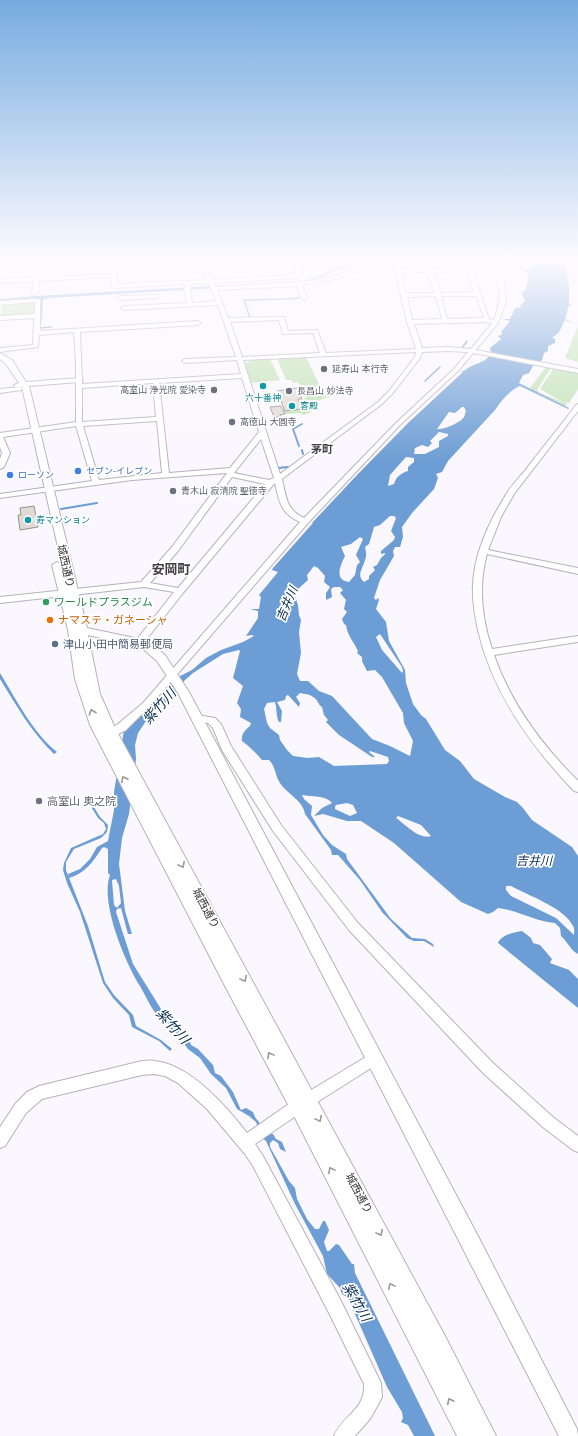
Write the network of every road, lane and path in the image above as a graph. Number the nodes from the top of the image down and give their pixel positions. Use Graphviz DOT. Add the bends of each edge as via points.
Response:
graph roads {
  1 [pos="36,328"];
  2 [pos="109,328"];
  3 [pos="228,328"];
  4 [pos="284,328"];
  5 [pos="412,328"];
  6 [pos="491,328"];
  7 [pos="77,330"];
  8 [pos="36,333"];
  9 [pos="0,350"];
  10 [pos="420,350"];
  11 [pos="473,351"];
  12 [pos="323,354"];
  13 [pos="0,355"];
  14 [pos="238,358"];
  15 [pos="0,360"];
  16 [pos="185,361"];
  17 [pos="578,371"];
  18 [pos="244,376"];
  19 [pos="156,381"];
  20 [pos="79,383"];
  21 [pos="22,386"];
  22 [pos="0,390"];
  23 [pos="578,406"];
  24 [pos="160,418"];
  25 [pos="79,424"];
  26 [pos="32,431"];
  27 [pos="262,433"];
  28 [pos="0,435"];
  29 [pos="0,438"];
  30 [pos="0,467"];
  31 [pos="231,472"];
  32 [pos="166,475"];
  33 [pos="279,478"];
  34 [pos="96,483"];
  35 [pos="270,483"];
  36 [pos="45,490"];
  37 [pos="0,496"];
  38 [pos="305,521"];
  39 [pos="483,552"];
  40 [pos="578,571"];
  41 [pos="144,584"];
  42 [pos="180,591"];
  43 [pos="68,592"];
  44 [pos="0,600"];
  45 [pos="77,630"];
  46 [pos="578,638"];
  47 [pos="139,642"];
  48 [pos="488,653"];
  49 [pos="172,676"];
  50 [pos="197,718"];
  51 [pos="111,739"];
  52 [pos="578,788"];
  53 [pos="374,1058"];
  54 [pos="303,1103"];
  55 [pos="248,1140"];
  56 [pos="0,1141"];
  57 [pos="578,1145"];
  58 [pos="344,1436"];
  59 [pos="468,1436"];
  60 [pos="484,1436"];
  61 [pos="570,1436"];
  1 -- 8 [label="street"];
  2 -- 7 [label="street"];
  3 -- 14 [label="street"];
  4 -- 12 [label="street" via="285,333 315,331"];
  5 -- 10 [label="street"];
  6 -- 11 [label="street"];
  7 -- 8 [label="street"];
  7 -- 20 [label="street"];
  8 -- 9 [label="street" via="36,346 33,348"];
  10 -- 11 [label="street"];
  10 -- 12 [label="street"];
  10 -- 33 [label="street" via="401,381 380,403"];
  11 -- 17 [label="street"];
  11 -- 38 [label="street"];
  12 -- 14 [label="street"];
  13 -- 21 [label="street, 城西通り" via="9,362"];
  14 -- 16 [label="street"];
  14 -- 18 [label="street"];
  15 -- 21 [label="street, 城西通り"];
  18 -- 19 [label="street"];
  18 -- 27 [label="street"];
  19 -- 20 [label="street"];
  19 -- 24 [label="street"];
  20 -- 21 [label="street"];
  20 -- 25 [label="street"];
  21 -- 22 [label="street"];
  21 -- 26 [label="street, 城西通り"];
  23 -- 39 [label="street" via="509,497"];
  24 -- 25 [label="street"];
  24 -- 32 [label="street"];
  25 -- 26 [label="street"];
  25 -- 34 [label="street"];
  26 -- 28 [label="street"];
  26 -- 36 [label="street, 城西通り"];
  27 -- 31 [label="street"];
  27 -- 33 [label="street"];
  29 -- 30 [label="street" via="6,453"];
  31 -- 32 [label="street"];
  31 -- 35 [label="street"];
  31 -- 41 [label="street" via="175,549"];
  32 -- 34 [label="street"];
  33 -- 35 [label="street"];
  33 -- 38 [label="street" via="290,514"];
  34 -- 36 [label="street"];
  35 -- 42 [label="street"];
  36 -- 37 [label="street"];
  36 -- 43 [label="street, 城西通り"];
  38 -- 49 [label="street"];
  39 -- 40 [label="street"];
  39 -- 48 [label="street" via="477,585"];
  41 -- 42 [label="street"];
  41 -- 43 [label="street"];
  42 -- 47 [label="street"];
  43 -- 44 [label="street"];
  43 -- 45 [label="street, 城西通り"];
  45 -- 47 [label="street"];
  45 -- 51 [label="street, 城西通り" via="81,679 96,725"];
  46 -- 48 [label="street"];
  47 -- 49 [label="street" via="156,653"];
  48 -- 52 [label="street" via="512,706 534,739"];
  49 -- 50 [label="street"];
  49 -- 51 [label="street"];
  50 -- 53 [label="street"];
  50 -- 57 [label="street" via="211,720 217,726 226,747 278,828 353,926 488,1068"];
  51 -- 54 [label="street, 城西通り, one-way" via="138,781"];
  54 -- 51 [label="street, 城西通り, one-way" via="230,981 115,760"];
  53 -- 54 [label="street"];
  53 -- 61 [label="street"];
  54 -- 55 [label="street"];
  59 -- 54 [label="street, 城西通り, one-way"];
  54 -- 60 [label="street, 城西通り, one-way" via="438,1343"];
  55 -- 56 [label="street" via="193,1086 176,1075 155,1067 142,1068 30,1097 20,1107"];
  55 -- 58 [label="street" via="372,1383 373,1397 364,1413"];
}
